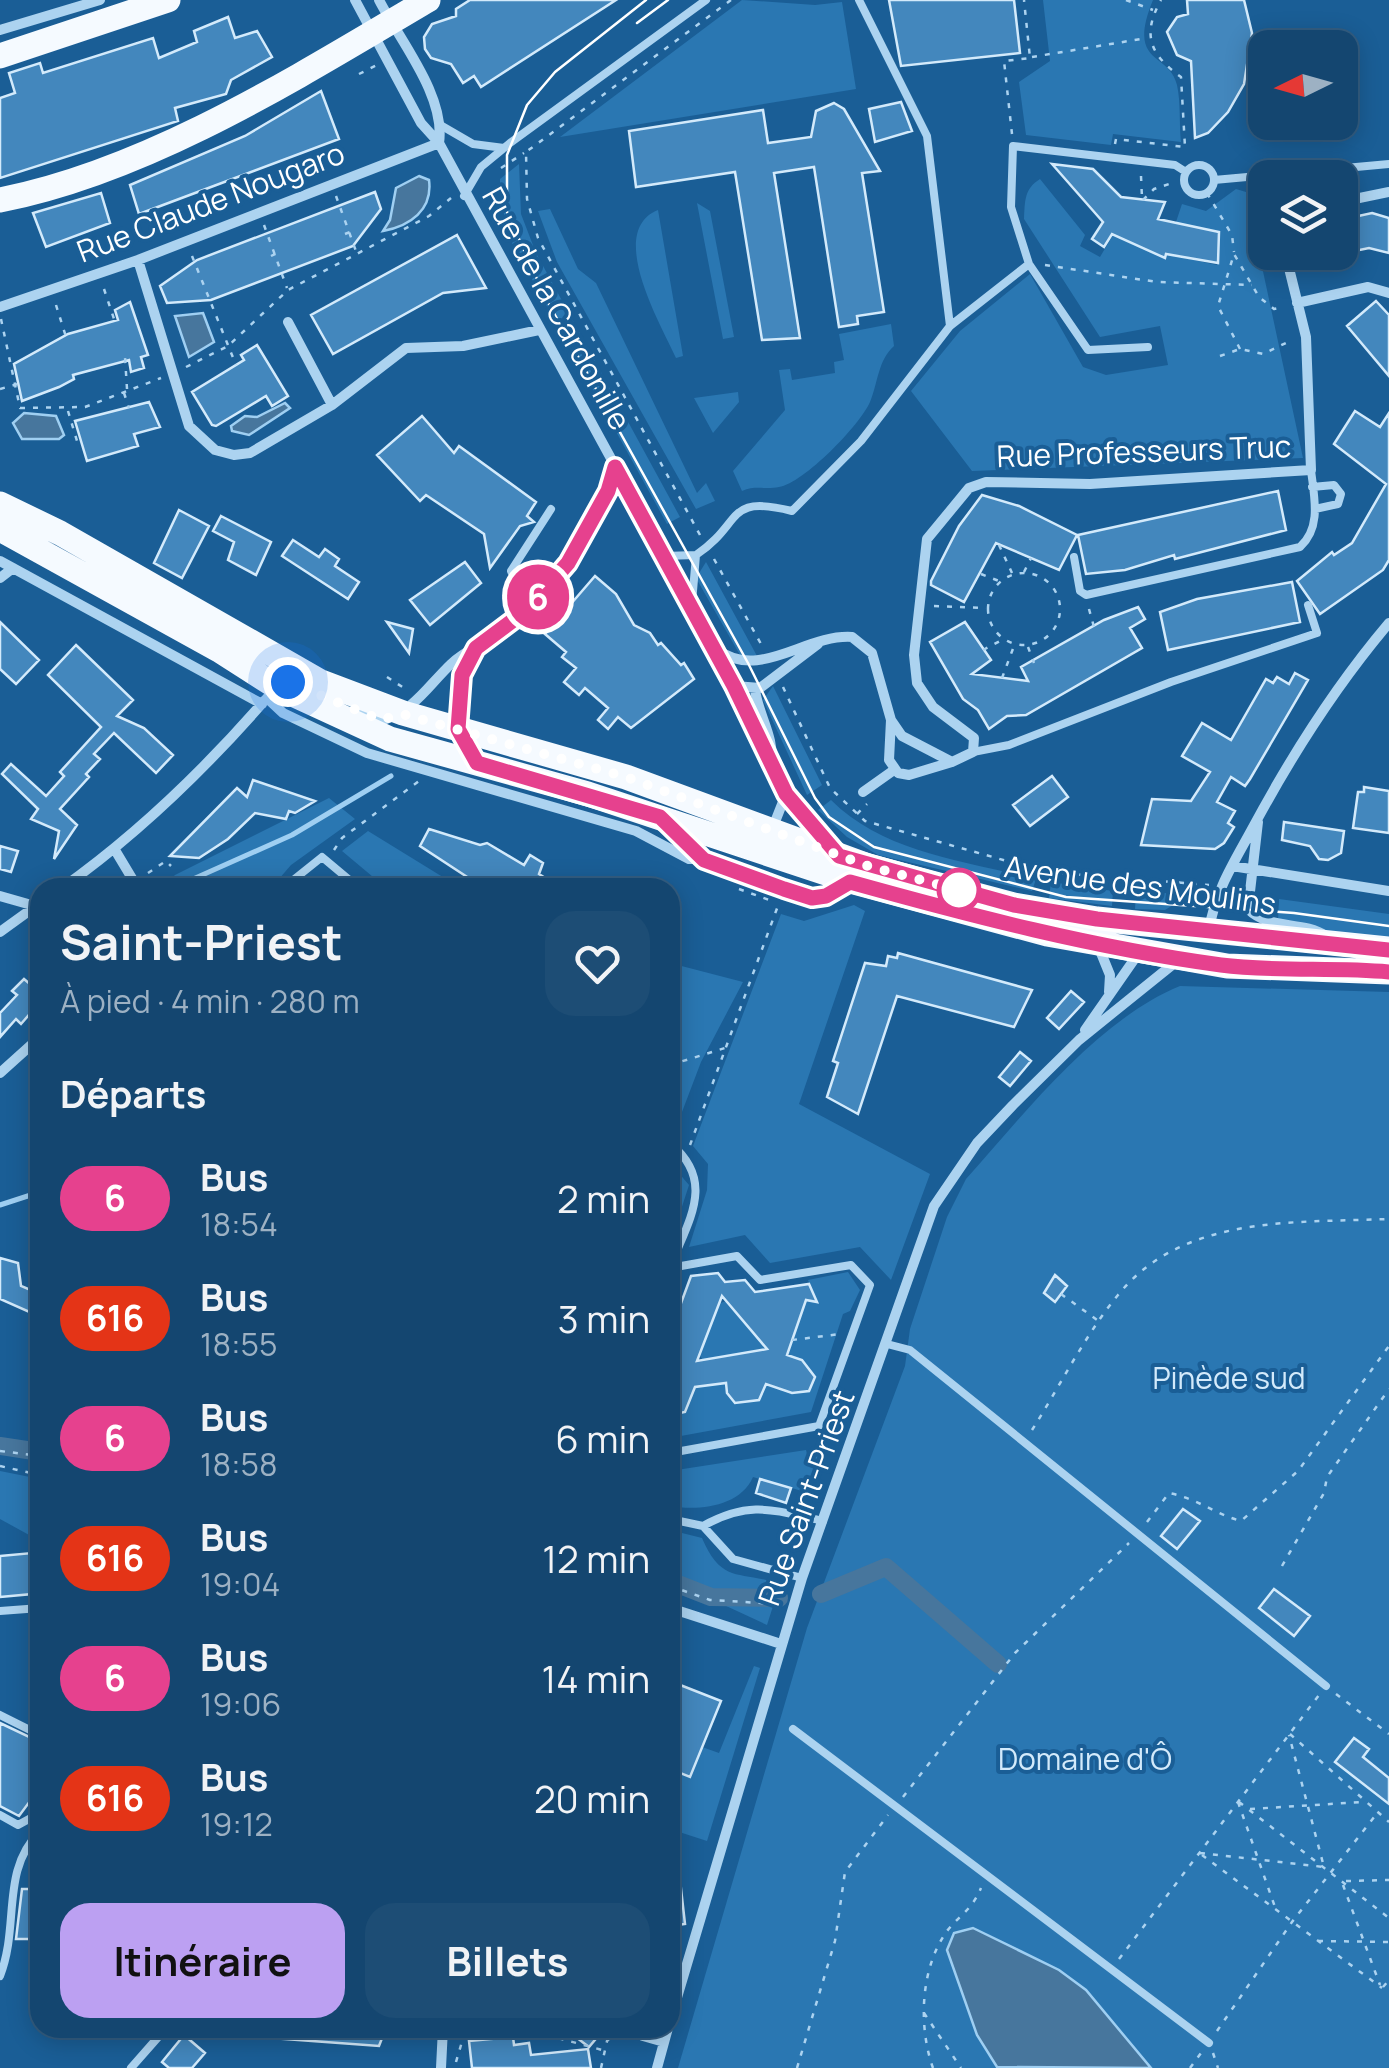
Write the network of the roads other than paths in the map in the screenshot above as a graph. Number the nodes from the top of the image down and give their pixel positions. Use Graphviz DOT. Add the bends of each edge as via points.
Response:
graph roads {
  1 [pos="100,0"];
  2 [pos="168,0"];
  3 [pos="356,0"];
  4 [pos="428,0"];
  5 [pos="706,0"];
  6 [pos="859,0"];
  7 [pos="127,7"];
  8 [pos="380,18"];
  9 [pos="0,30"];
  10 [pos="0,56"];
  11 [pos="442,126"];
  12 [pos="439,143"];
  13 [pos="504,148"];
  14 [pos="1389,164"];
  15 [pos="1184,176"];
  16 [pos="1214,180"];
  17 [pos="1389,192"];
  18 [pos="464,196"];
  19 [pos="1358,198"];
  20 [pos="0,200"];
  21 [pos="138,260"];
  22 [pos="1029,264"];
  23 [pos="1289,270"];
  24 [pos="1389,293"];
  25 [pos="1297,303"];
  26 [pos="0,310"];
  27 [pos="288,322"];
  28 [pos="950,326"];
  29 [pos="539,330"];
  30 [pos="1148,347"];
  31 [pos="332,406"];
  32 [pos="615,467"];
  33 [pos="1311,470"];
  34 [pos="1312,487"];
  35 [pos="0,492"];
  36 [pos="0,504"];
  37 [pos="551,509"];
  38 [pos="1314,509"];
  39 [pos="0,529"];
  40 [pos="60,532"];
  41 [pos="696,554"];
  42 [pos="664,556"];
  43 [pos="1074,557"];
  44 [pos="0,561"];
  45 [pos="13,568"];
  46 [pos="0,578"];
  47 [pos="1308,605"];
  48 [pos="692,608"];
  49 [pos="528,609"];
  50 [pos="1389,624"];
  51 [pos="823,640"];
  52 [pos="713,646"];
  53 [pos="262,647"];
  54 [pos="476,648"];
  55 [pos="734,686"];
  56 [pos="755,690"];
  57 [pos="269,697"];
  58 [pos="402,714"];
  59 [pos="891,720"];
  60 [pos="458,729"];
  61 [pos="972,752"];
  62 [pos="952,762"];
  63 [pos="477,763"];
  64 [pos="770,765"];
  65 [pos="894,770"];
  66 [pos="863,792"];
  67 [pos="786,794"];
  68 [pos="1259,816"];
  69 [pos="660,817"];
  70 [pos="773,829"];
  71 [pos="114,850"];
  72 [pos="839,856"];
  73 [pos="704,860"];
  74 [pos="1232,866"];
  75 [pos="1254,869"];
  76 [pos="76,878"];
  77 [pos="131,878"];
  78 [pos="300,878"];
  79 [pos="347,878"];
  80 [pos="850,882"];
  81 [pos="1389,891"];
  82 [pos="0,896"];
  83 [pos="30,902"];
  84 [pos="1248,909"];
  85 [pos="30,910"];
  86 [pos="1196,931"];
  87 [pos="0,932"];
  88 [pos="1235,934"];
  89 [pos="1097,942"];
  90 [pos="1338,944"];
  91 [pos="1389,950"];
  92 [pos="1139,952"];
  93 [pos="1181,958"];
  94 [pos="1389,972"];
  95 [pos="1109,992"];
  96 [pos="1079,1040"];
  97 [pos="30,1046"];
  98 [pos="0,1074"];
  99 [pos="680,1152"];
  100 [pos="680,1240"];
  101 [pos="680,1266"];
  102 [pos="888,1344"];
  103 [pos="680,1451"];
  104 [pos="680,1521"];
  105 [pos="824,1521"];
  106 [pos="703,1526"];
  107 [pos="802,1578"];
  108 [pos="30,1608"];
  109 [pos="0,1610"];
  110 [pos="680,1611"];
  111 [pos="781,1644"];
  112 [pos="1326,1686"];
  113 [pos="0,1714"];
  114 [pos="793,1729"];
  115 [pos="30,1730"];
  116 [pos="0,1816"];
  117 [pos="30,1818"];
  118 [pos="30,1838"];
  119 [pos="0,1976"];
  120 [pos="680,1987"];
  121 [pos="157,2038"];
  122 [pos="444,2038"];
  123 [pos="655,2038"];
  124 [pos="665,2038"];
  125 [pos="664,2042"];
  126 [pos="1209,2043"];
  127 [pos="131,2068"];
  128 [pos="442,2068"];
  129 [pos="657,2068"];
  1 -- 9 [label="street"];
  2 -- 7 [label="main road"];
  3 -- 8 [label="street, Rue de la Cardonille"];
  4 -- 8 [label="main road"];
  5 -- 13 [label="lane"];
  6 -- 28 [label="lane" via="927,136"];
  7 -- 10 [label="main road"];
  8 -- 11 [label="street, Rue de la Cardonille"];
  8 -- 12 [label="street, Rue de la Cardonille" via="421,124"];
  8 -- 20 [label="main road" via="168,142"];
  11 -- 12 [label="street"];
  11 -- 13 [label="lane" via="473,144"];
  12 -- 18 [label="street, Rue de la Cardonille"];
  12 -- 21 [label="street, Rue Claude Nougaro"];
  13 -- 18 [label="lane" via="481,167"];
  14 -- 16 [label="lane"];
  15 -- 16 [label="lane" via="1204,166"];
  15 -- 16 [label="lane" via="1192,194 1207,193"];
  15 -- 22 [label="lane" via="1175,164 1013,146 1012,206"];
  17 -- 19 [label="street"];
  18 -- 29 [label="street, Rue de la Cardonille"];
  21 -- 26 [label="street, Rue Claude Nougaro"];
  21 -- 31 [label="street" via="198,438 215,450 250,453"];
  22 -- 28 [label="lane"];
  22 -- 30 [label="lane" via="1088,350"];
  23 -- 25 [label="street, Rue Professeurs Truc"];
  24 -- 25 [label="street" via="1368,287"];
  25 -- 33 [label="street, Rue Professeurs Truc" via="1306,337"];
  27 -- 31 [label="street"];
  28 -- 41 [label="lane" via="861,441 792,510 757,502 743,508"];
  29 -- 31 [label="street" via="463,346 406,348"];
  29 -- 32 [label="street, Rue de la Cardonille"];
  32 -- 42 [label="street, Rue de la Cardonille"];
  32 -- 49 [label="street" via="568,563"];
  33 -- 34 [label="lane"];
  33 -- 61 [label="street, Rue Professeurs Truc" via="977,484 930,533 918,603 917,682 933,707 974,738"];
  34 -- 38 [label="lane"];
  34 -- 38 [label="lane" via="1334,485 1341,494 1338,504"];
  35 -- 40 [label="main road, Avenue des Moulins"];
  36 -- 40 [label="main road, Avenue des Moulins"];
  37 -- 49 [label="lane" via="511,570"];
  38 -- 43 [label="lane" via="1313,527 1300,547 1086,594"];
  39 -- 57 [label="main road, Avenue des Moulins" via="219,650"];
  40 -- 53 [label="main road, Avenue des Moulins"];
  41 -- 42 [label="lane"];
  41 -- 48 [label="lane"];
  42 -- 48 [label="street, Rue de la Cardonille"];
  44 -- 45 [label="street"];
  45 -- 46 [label="street"];
  45 -- 57 [label="street"];
  47 -- 61 [label="lane" via="1317,633 1009,745"];
  48 -- 52 [label="street, Rue de la Cardonille"];
  49 -- 54 [label="street"];
  50 -- 68 [label="street" via="1325,704"];
  51 -- 52 [label="street" via="752,663"];
  51 -- 56 [label="street"];
  51 -- 59 [label="street" via="863,642"];
  52 -- 55 [label="street, Rue de la Cardonille"];
  53 -- 57 [label="street"];
  53 -- 58 [label="main road, Avenue des Moulins" via="321,682"];
  54 -- 58 [label="street"];
  54 -- 60 [label="street" via="462,675"];
  55 -- 56 [label="street"];
  55 -- 64 [label="street, Rue de la Cardonille"];
  56 -- 64 [label="street, Rue de la Cardonille" via="774,744"];
  57 -- 58 [label="street, Avenue des Moulins" via="288,682 381,720"];
  57 -- 63 [label="main road, Avenue des Moulins"];
  57 -- 71 [label="street"];
  57 -- 73 [label="street, Avenue des Moulins" via="283,713 367,753 636,831"];
  58 -- 60 [label="main road, Avenue des Moulins"];
  59 -- 62 [label="street" via="902,736"];
  59 -- 65 [label="street"];
  60 -- 63 [label="street"];
  60 -- 70 [label="main road, Avenue des Moulins" via="626,777"];
  61 -- 62 [label="street"];
  62 -- 65 [label="street" via="909,775"];
  63 -- 69 [label="main road, Avenue des Moulins"];
  64 -- 67 [label="street, Rue de la Cardonille"];
  65 -- 66 [label="street"];
  67 -- 70 [label="street"];
  67 -- 72 [label="street, Rue de la Cardonille"];
  68 -- 74 [label="street"];
  68 -- 75 [label="street"];
  69 -- 70 [label="street, Avenue des Moulins" via="673,812 749,837"];
  69 -- 73 [label="lane, Avenue des Moulins"];
  69 -- 80 [label="main road, Avenue des Moulins"];
  70 -- 72 [label="main road, Avenue des Moulins"];
  71 -- 76 [label="street"];
  71 -- 77 [label="street"];
  72 -- 86 [label="main road, Avenue des Moulins" via="1014,905"];
  73 -- 80 [label="street, Avenue des Moulins" via="812,898"];
  74 -- 75 [label="street"];
  74 -- 86 [label="street"];
  75 -- 81 [label="street"];
  75 -- 84 [label="street"];
  78 -- 79 [label="lane" via="322,857"];
  80 -- 89 [label="main road, Avenue des Moulins"];
  82 -- 83 [label="street"];
  84 -- 88 [label="street"];
  84 -- 90 [label="street" via="1270,923 1315,929"];
  85 -- 87 [label="street"];
  86 -- 88 [label="main road, Avenue des Moulins"];
  86 -- 92 [label="main road" via="1148,941"];
  88 -- 90 [label="main road, Avenue des Moulins"];
  88 -- 93 [label="main road" via="1230,946"];
  89 -- 92 [label="main road, Avenue des Moulins"];
  89 -- 95 [label="street"];
  90 -- 91 [label="main road, Avenue des Moulins"];
  92 -- 93 [label="main road, Avenue des Moulins"];
  92 -- 95 [label="street, Rue Saint-Priest"];
  93 -- 94 [label="main road, Avenue des Moulins"];
  93 -- 96 [label="street, Rue Saint-Priest"];
  95 -- 96 [label="street, Rue Saint-Priest"];
  96 -- 102 [label="street, Rue Saint-Priest" via="977,1142 941,1194"];
  97 -- 98 [label="street"];
  99 -- 100 [label="lane" via="696,1174 696,1196"];
  101 -- 103 [label="lane" via="737,1256 760,1280 851,1265 870,1285 819,1426"];
  102 -- 105 [label="street, Rue Saint-Priest"];
  102 -- 112 [label="lane" via="910,1350"];
  104 -- 106 [label="lane"];
  105 -- 106 [label="lane" via="750,1509"];
  105 -- 107 [label="street, Rue Saint-Priest"];
  106 -- 107 [label="lane" via="734,1559"];
  107 -- 111 [label="street, Rue Saint-Priest"];
  108 -- 109 [label="lane"];
  110 -- 111 [label="street"];
  111 -- 120 [label="street, Rue Saint-Priest"];
  113 -- 115 [label="lane"];
  114 -- 126 [label="lane"];
  116 -- 117 [label="lane" via="18,1825"];
  118 -- 119 [label="lane" via="7,1874"];
  121 -- 127 [label="lane"];
  122 -- 128 [label="street"];
  123 -- 125 [label="street"];
  124 -- 125 [label="street, Rue Saint-Priest"];
  125 -- 129 [label="street, Rue Saint-Priest"];
}
